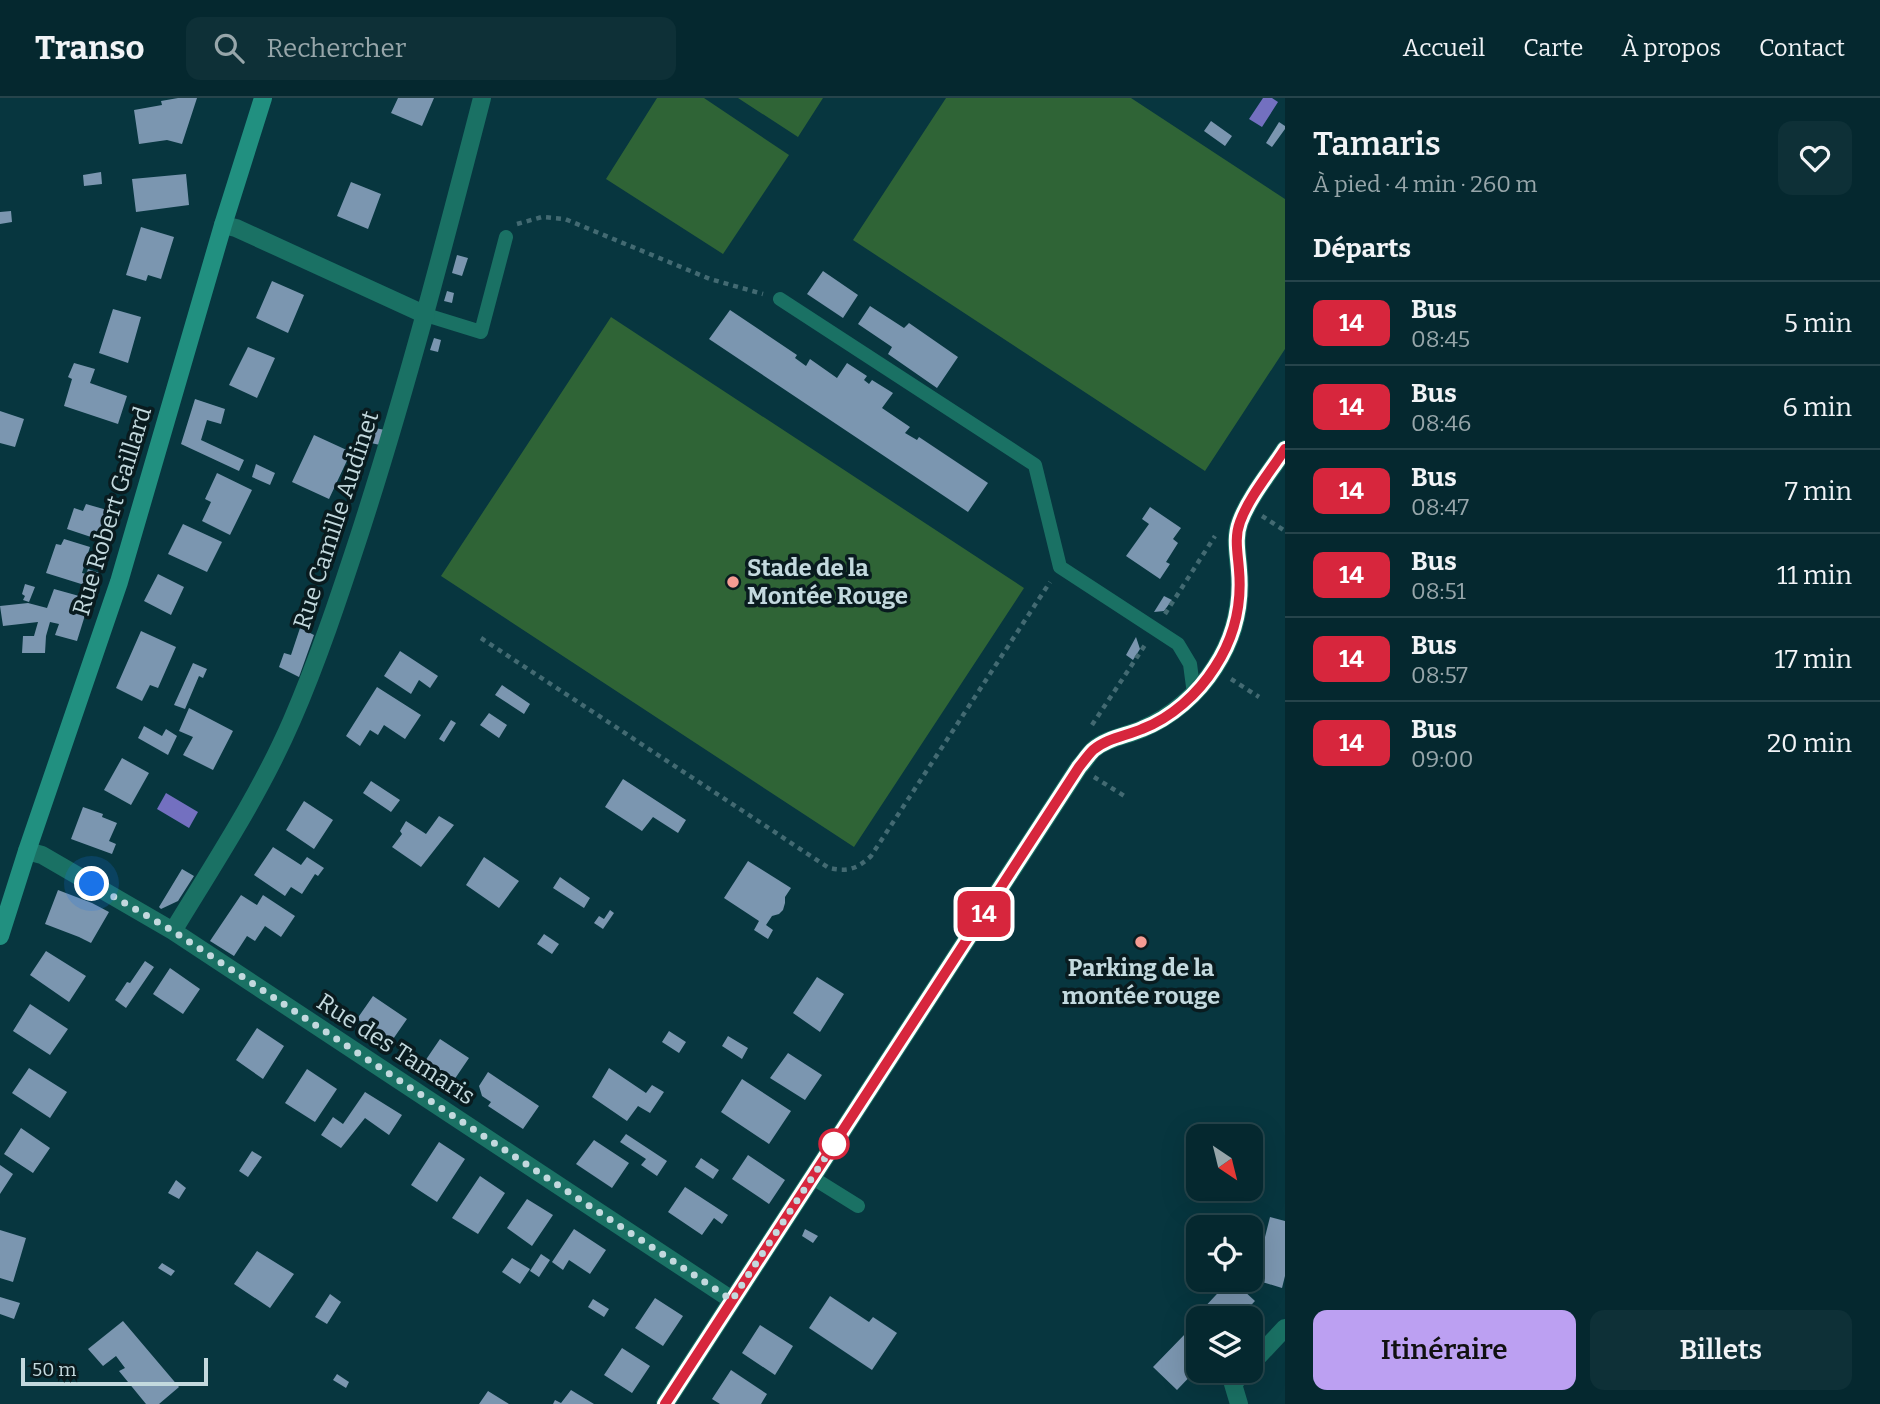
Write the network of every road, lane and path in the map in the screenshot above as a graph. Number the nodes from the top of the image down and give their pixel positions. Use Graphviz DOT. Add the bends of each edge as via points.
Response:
graph roads {
  1 [pos="263,98"];
  2 [pos="482,98"];
  3 [pos="223,225"];
  4 [pos="506,237"];
  5 [pos="780,299"];
  6 [pos="426,314"];
  7 [pos="1285,449"];
  8 [pos="1060,567"];
  9 [pos="481,638"];
  10 [pos="1194,694"];
  11 [pos="27,850"];
  12 [pos="173,931"];
  13 [pos="0,936"];
  14 [pos="813,1178"];
  15 [pos="858,1206"];
  16 [pos="732,1300"];
  17 [pos="1285,1328"];
  18 [pos="1263,1351"];
  19 [pos="1234,1383"];
  20 [pos="665,1404"];
  21 [pos="1239,1404"];
  1 -- 3 [label="street, Rue Robert Gaillard"];
  2 -- 6 [label="street, Rue Camille Audinet"];
  3 -- 6 [label="street"];
  3 -- 11 [label="street, Rue Robert Gaillard" via="119,582"];
  4 -- 5 [label="path" via="518,223 542,217 565,219 710,279"];
  4 -- 6 [label="lane" via="481,331"];
  5 -- 8 [label="lane" via="1035,465"];
  6 -- 12 [label="street, Rue Camille Audinet" via="342,587 293,719 264,779"];
  7 -- 10 [label="street" via="1239,523 1239,603 1231,638"];
  8 -- 9 [label="path" via="872,856 844,871 830,869"];
  8 -- 10 [label="lane" via="1178,644 1190,664"];
  10 -- 14 [label="street" via="1144,729 1093,750 1079,767"];
  11 -- 12 [label="street, Rue des Tamaris"];
  11 -- 13 [label="street, Rue Robert Gaillard"];
  12 -- 16 [label="street, Rue des Tamaris"];
  14 -- 15 [label="lane"];
  14 -- 16 [label="street"];
  16 -- 20 [label="street"];
  17 -- 18 [label="street"];
  19 -- 21 [label="street"];
}
